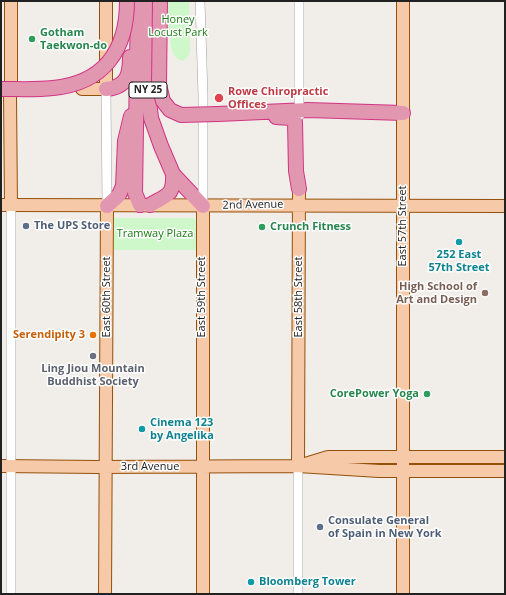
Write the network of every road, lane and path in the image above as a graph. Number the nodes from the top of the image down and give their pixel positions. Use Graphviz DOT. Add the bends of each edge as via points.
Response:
graph roads {
  1 [pos="11,1"];
  2 [pos="106,1"];
  3 [pos="127,1"];
  4 [pos="131,1"];
  5 [pos="138,1"];
  6 [pos="148,1"];
  7 [pos="156,1"];
  8 [pos="160,1"];
  9 [pos="200,1"];
  10 [pos="299,1"];
  11 [pos="403,1"];
  12 [pos="156,29"];
  13 [pos="7,89"];
  14 [pos="82,89"];
  15 [pos="106,89"];
  16 [pos="138,96"];
  17 [pos="300,110"];
  18 [pos="244,112"];
  19 [pos="403,113"];
  20 [pos="173,174"];
  21 [pos="299,189"];
  22 [pos="6,205"];
  23 [pos="145,205"];
  24 [pos="299,205"];
  25 [pos="108,206"];
  26 [pos="203,206"];
  27 [pos="403,206"];
  28 [pos="505,206"];
  29 [pos="354,457"];
  30 [pos="403,457"];
  31 [pos="505,458"];
  32 [pos="6,466"];
  33 [pos="298,466"];
  34 [pos="106,467"];
  35 [pos="203,467"];
  36 [pos="379,471"];
  37 [pos="403,471"];
  38 [pos="505,471"];
  39 [pos="11,594"];
  40 [pos="105,594"];
  41 [pos="203,594"];
  42 [pos="298,594"];
  43 [pos="403,594"];
  1 -- 13 [label="main road"];
  2 -- 15 [label="main road, East 60th Street"];
  3 -- 13 [label="highway, bridge" via="126,23 120,45 108,62 94,74 77,83 59,87"];
  4 -- 15 [label="highway" via="128,75 122,84"];
  5 -- 16 [label="highway, NY 25"];
  6 -- 20 [label="highway, NY 25" via="151,118"];
  7 -- 12 [label="street"];
  8 -- 18 [label="highway, bridge" via="159,85 163,101 173,112 181,115"];
  9 -- 26 [label="street, East 59th Street"];
  10 -- 17 [label="street, East 58th Street"];
  11 -- 19 [label="main road, East 57th Street"];
  13 -- 22 [label="main road"];
  14 -- 15 [label="main road"];
  15 -- 25 [label="street, East 60th Street"];
  16 -- 23 [label="highway" via="135,193"];
  16 -- 25 [label="highway, NY 25" via="126,133 123,186"];
  17 -- 18 [label="highway"];
  17 -- 19 [label="highway"];
  17 -- 21 [label="street, East 58th Street"];
  18 -- 21 [label="highway" via="294,120"];
  19 -- 27 [label="main road, East 57th Street"];
  20 -- 23 [label="highway" via="170,192"];
  20 -- 26 [label="highway, NY 25"];
  21 -- 24 [label="main road, East 58th Street"];
  22 -- 25 [label="main road, 2nd Avenue"];
  22 -- 32 [label="street"];
  23 -- 25 [label="main road, 2nd Avenue"];
  23 -- 26 [label="main road, 2nd Avenue"];
  24 -- 26 [label="main road, 2nd Avenue"];
  24 -- 27 [label="main road, 2nd Avenue"];
  24 -- 33 [label="main road, East 58th Street"];
  25 -- 34 [label="main road, East 60th Street"];
  26 -- 35 [label="main road, East 59th Street"];
  27 -- 28 [label="main road, 2nd Avenue"];
  27 -- 30 [label="main road, East 57th Street"];
  29 -- 30 [label="main road, 3rd Avenue"];
  29 -- 33 [label="main road, 3rd Avenue" via="328,457"];
  29 -- 36 [label="main road"];
  30 -- 31 [label="main road, 3rd Avenue"];
  30 -- 37 [label="main road, East 57th Street"];
  32 -- 34 [label="main road, 3rd Avenue"];
  32 -- 39 [label="street"];
  33 -- 35 [label="main road, 3rd Avenue"];
  33 -- 36 [label="main road, 3rd Avenue"];
  33 -- 42 [label="street, East 58th Street"];
  34 -- 35 [label="main road, 3rd Avenue"];
  34 -- 40 [label="main road, East 60th Street"];
  35 -- 41 [label="main road, East 59th Street"];
  36 -- 37 [label="main road, 3rd Avenue"];
  37 -- 38 [label="main road, 3rd Avenue"];
  37 -- 43 [label="main road, East 57th Street"];
}
